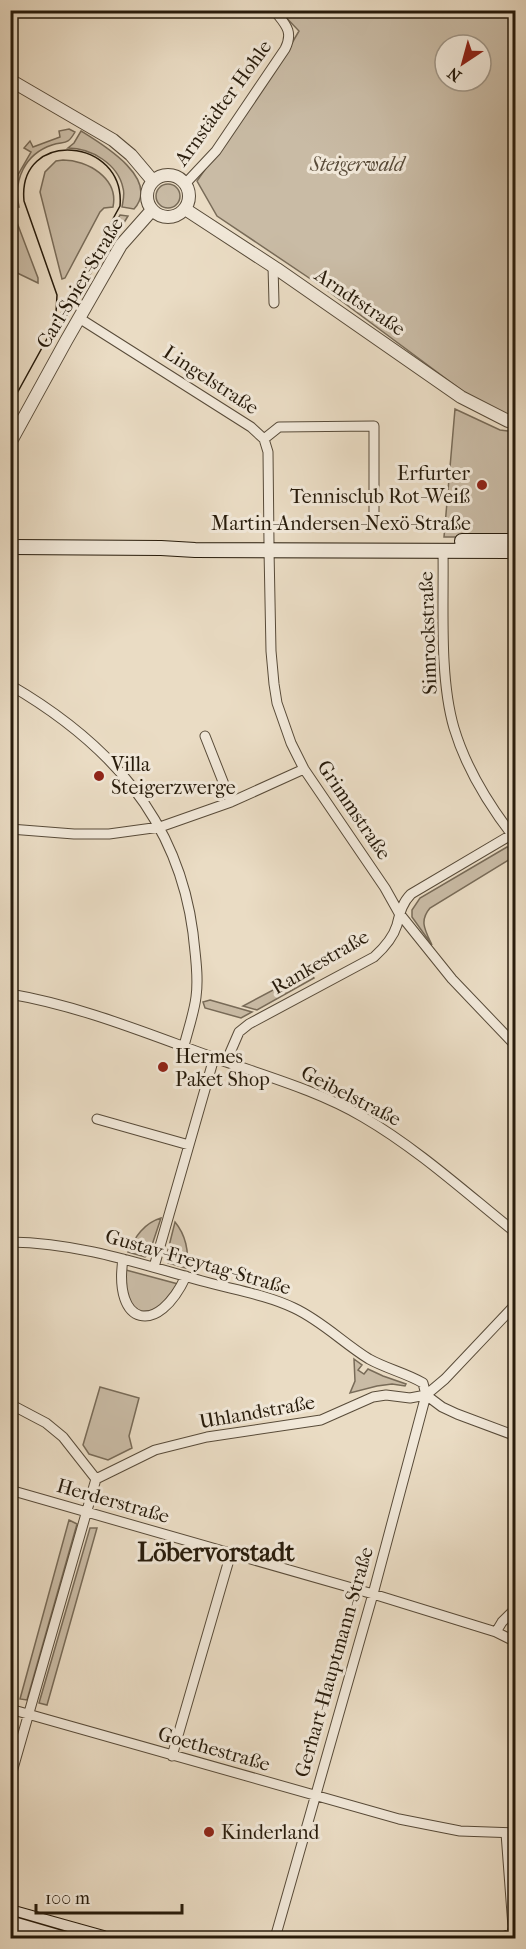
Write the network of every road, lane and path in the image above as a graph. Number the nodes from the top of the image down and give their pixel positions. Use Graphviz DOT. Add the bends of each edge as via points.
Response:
graph roads {
  1 [pos="274,10"];
  2 [pos="10,80"];
  3 [pos="153,181"];
  4 [pos="185,184"];
  5 [pos="185,209"];
  6 [pos="152,210"];
  7 [pos="275,268"];
  8 [pos="274,303"];
  9 [pos="79,318"];
  10 [pos="516,423"];
  11 [pos="264,439"];
  12 [pos="10,442"];
  13 [pos="374,524"];
  14 [pos="516,541"];
  15 [pos="269,546"];
  16 [pos="10,548"];
  17 [pos="443,551"];
  18 [pos="516,551"];
  19 [pos="11,686"];
  20 [pos="205,736"];
  21 [pos="304,769"];
  22 [pos="231,802"];
  23 [pos="160,827"];
  24 [pos="10,829"];
  25 [pos="514,836"];
  26 [pos="399,913"];
  27 [pos="10,994"];
  28 [pos="184,1046"];
  29 [pos="516,1046"];
  30 [pos="214,1058"];
  31 [pos="226,1062"];
  32 [pos="97,1119"];
  33 [pos="189,1145"];
  34 [pos="516,1233"];
  35 [pos="10,1242"];
  36 [pos="123,1259"];
  37 [pos="154,1267"];
  38 [pos="186,1276"];
  39 [pos="516,1304"];
  40 [pos="426,1395"];
  41 [pos="10,1404"];
  42 [pos="516,1436"];
  43 [pos="96,1479"];
  44 [pos="10,1490"];
  45 [pos="87,1512"];
  46 [pos="231,1553"];
  47 [pos="373,1594"];
  48 [pos="516,1608"];
  49 [pos="496,1632"];
  50 [pos="516,1642"];
  51 [pos="10,1709"];
  52 [pos="29,1715"];
  53 [pos="172,1756"];
  54 [pos="10,1779"];
  55 [pos="315,1796"];
  56 [pos="511,1833"];
  57 [pos="10,1912"];
  58 [pos="10,1924"];
  59 [pos="57,1938"];
  60 [pos="103,1938"];
  61 [pos="275,1938"];
  62 [pos="501,1938"];
  1 -- 4 [label="street, Arnstädter Hohle" via="290,32 285,49 216,151"];
  2 -- 3 [label="street" via="113,140"];
  3 -- 4 [label="street" via="160,176 172,176"];
  3 -- 6 [label="street" via="146,196"];
  4 -- 5 [label="street" via="189,197"];
  5 -- 6 [label="street" via="171,218"];
  5 -- 7 [label="street, Arndtstraße"];
  6 -- 9 [label="street, Carl-Spier-Straße" via="121,245"];
  7 -- 8 [label="street"];
  7 -- 10 [label="street, Arndtstraße" via="461,397"];
  9 -- 11 [label="street, Lingelstraße" via="251,426"];
  9 -- 12 [label="street, Carl-Spier-Straße"];
  11 -- 13 [label="street" via="279,427 374,426"];
  11 -- 15 [label="street, Lingelstraße" via="268,452"];
  14 -- 15 [label="main road, Martin-Andersen-Nexö-Straße"];
  15 -- 16 [label="main road, Martin-Andersen-Nexö-Straße" via="197,543 166,548"];
  15 -- 17 [label="main road, Martin-Andersen-Nexö-Straße"];
  15 -- 21 [label="street, Grimmstraße" via="274,684 284,725"];
  17 -- 18 [label="main road, Martin-Andersen-Nexö-Straße"];
  17 -- 25 [label="street, Simrockstraße" via="445,675 453,726 477,782"];
  19 -- 23 [label="street" via="101,750 125,776"];
  20 -- 22 [label="street"];
  21 -- 22 [label="street"];
  21 -- 26 [label="street, Grimmstraße"];
  22 -- 23 [label="street"];
  23 -- 24 [label="street" via="109,834"];
  23 -- 28 [label="street" via="189,908 198,974 196,1001"];
  25 -- 26 [label="street, Rankestraße" via="411,894"];
  26 -- 29 [label="street, Grimmstraße" via="452,979"];
  26 -- 31 [label="street, Rankestraße" via="392,936 374,957 249,1024 239,1032"];
  27 -- 28 [label="street, Geibelstraße" via="86,1013"];
  28 -- 30 [label="street, Geibelstraße"];
  30 -- 31 [label="street, Geibelstraße"];
  30 -- 33 [label="street"];
  31 -- 34 [label="street, Geibelstraße" via="313,1093 363,1117 404,1143"];
  32 -- 33 [label="street"];
  33 -- 37 [label="street"];
  35 -- 36 [label="street, Gustav-Freytag-Straße" via="61,1245"];
  36 -- 37 [label="street, Gustav-Freytag-Straße"];
  36 -- 38 [label="street" via="123,1295 136,1313 159,1313"];
  37 -- 38 [label="street, Gustav-Freytag-Straße"];
  38 -- 40 [label="street, Gustav-Freytag-Straße" via="291,1306 370,1359 423,1383"];
  39 -- 40 [label="street"];
  40 -- 42 [label="street, Gustav-Freytag-Straße" via="457,1414"];
  40 -- 43 [label="street, Uhlandstraße" via="373,1397 321,1420 207,1437 155,1450"];
  40 -- 47 [label="street, Gerhart-Hauptmann-Straße"];
  41 -- 43 [label="street" via="63,1437"];
  43 -- 45 [label="street"];
  44 -- 45 [label="street, Herderstraße"];
  45 -- 46 [label="street, Herderstraße"];
  45 -- 52 [label="street"];
  46 -- 47 [label="street, Herderstraße"];
  46 -- 53 [label="street"];
  47 -- 49 [label="street, Herderstraße"];
  47 -- 55 [label="street, Gerhart-Hauptmann-Straße"];
  48 -- 49 [label="street"];
  49 -- 50 [label="street, Herderstraße"];
  51 -- 52 [label="street, Goethestraße"];
  52 -- 53 [label="street, Goethestraße"];
  52 -- 54 [label="street"];
  53 -- 55 [label="street, Goethestraße"];
  55 -- 56 [label="street, Goethestraße" via="428,1825"];
  55 -- 61 [label="street, Gerhart-Hauptmann-Straße"];
  56 -- 62 [label="street" via="513,1927 512,1933"];
  57 -- 60 [label="main road"];
  58 -- 59 [label="main road"];
}
